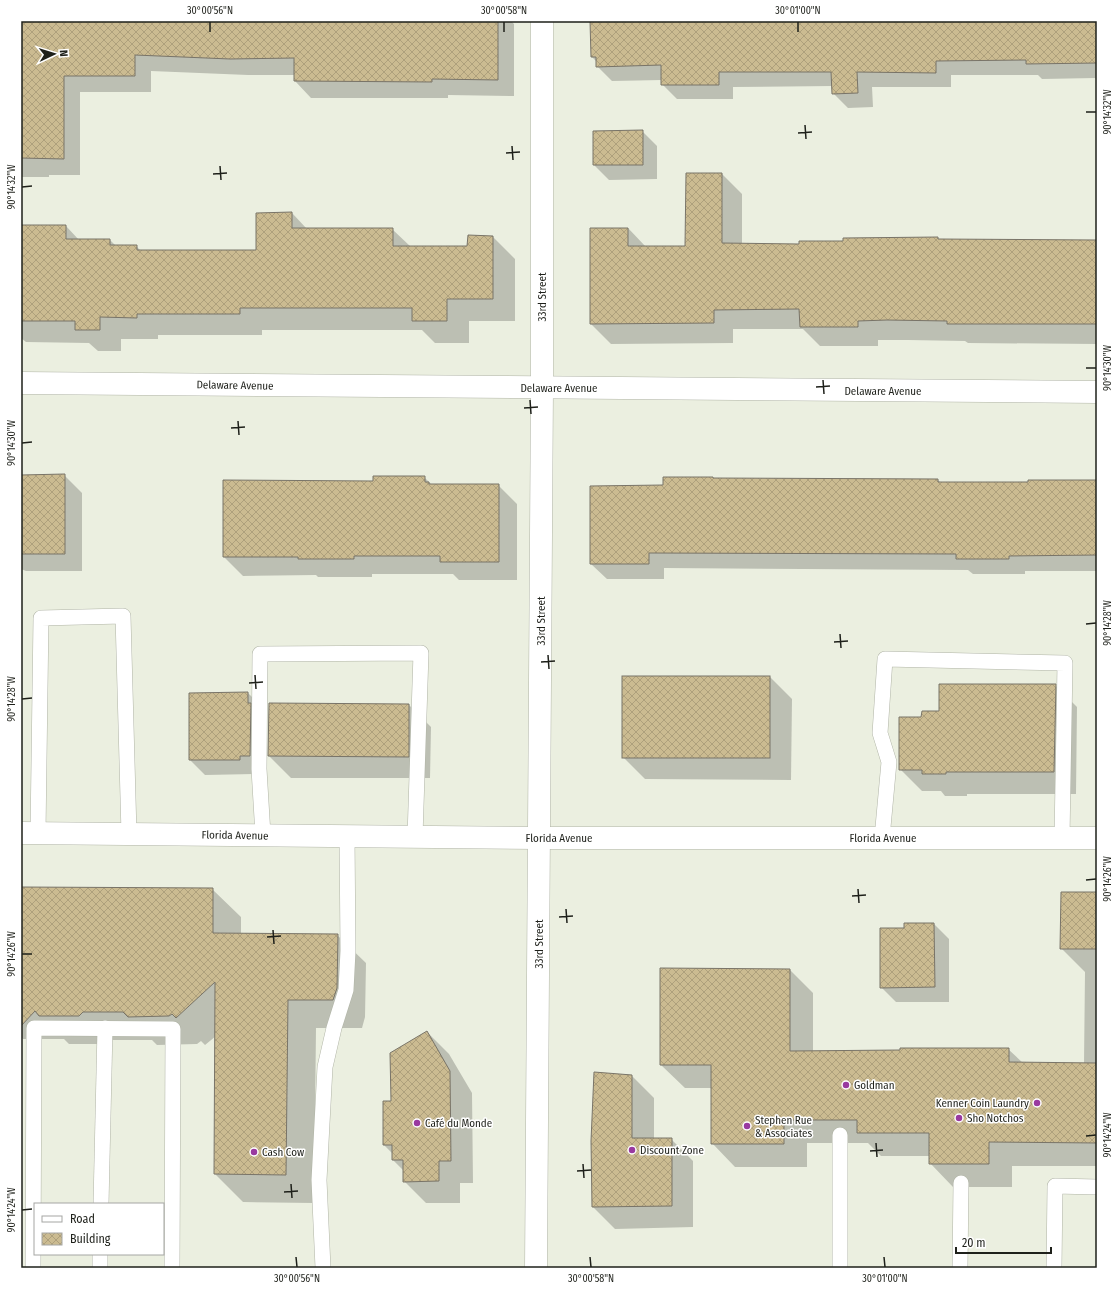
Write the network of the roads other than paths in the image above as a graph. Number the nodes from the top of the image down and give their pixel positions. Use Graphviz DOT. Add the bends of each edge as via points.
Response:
graph roads {
  1 [pos="542,21"];
  2 [pos="21,384"];
  3 [pos="542,388"];
  4 [pos="1097,392"];
  5 [pos="29,833"];
  6 [pos="129,834"];
  7 [pos="263,835"];
  8 [pos="347,836"];
  9 [pos="415,837"];
  10 [pos="540,838"];
  11 [pos="882,838"];
  12 [pos="1062,838"];
  13 [pos="1097,838"];
  14 [pos="105,1028"];
  15 [pos="840,1135"];
  16 [pos="962,1183"];
  17 [pos="1097,1186"];
  18 [pos="101,1203"];
  19 [pos="100,1255"];
  20 [pos="33,1268"];
  21 [pos="100,1268"];
  22 [pos="172,1268"];
  23 [pos="323,1268"];
  24 [pos="536,1268"];
  25 [pos="840,1268"];
  26 [pos="960,1268"];
  27 [pos="1054,1268"];
  1 -- 3 [label="street, 33rd Street"];
  2 -- 3 [label="street, Delaware Avenue"];
  3 -- 4 [label="street, Delaware Avenue"];
  3 -- 10 [label="street, 33rd Street"];
  5 -- 6 [label="street, Florida Avenue"];
  5 -- 6 [label="lane" via="41,618 123,616"];
  6 -- 7 [label="street, Florida Avenue"];
  7 -- 8 [label="street, Florida Avenue"];
  7 -- 9 [label="lane" via="259,769 260,654 421,653"];
  8 -- 9 [label="street, Florida Avenue"];
  8 -- 23 [label="lane" via="346,990 325,1067 320,1180"];
  9 -- 10 [label="street, Florida Avenue"];
  10 -- 11 [label="street, Florida Avenue"];
  10 -- 24 [label="street, 33rd Street"];
  11 -- 12 [label="street, Florida Avenue"];
  11 -- 12 [label="lane" via="889,762 880,733 885,658 1065,663"];
  12 -- 13 [label="street, Florida Avenue"];
  14 -- 18 [label="lane"];
  14 -- 20 [label="lane" via="34,1028"];
  14 -- 22 [label="lane" via="173,1029"];
  15 -- 25 [label="lane"];
  16 -- 26 [label="lane"];
  17 -- 27 [label="lane" via="1055,1186"];
  19 -- 21 [label="lane"];
}
